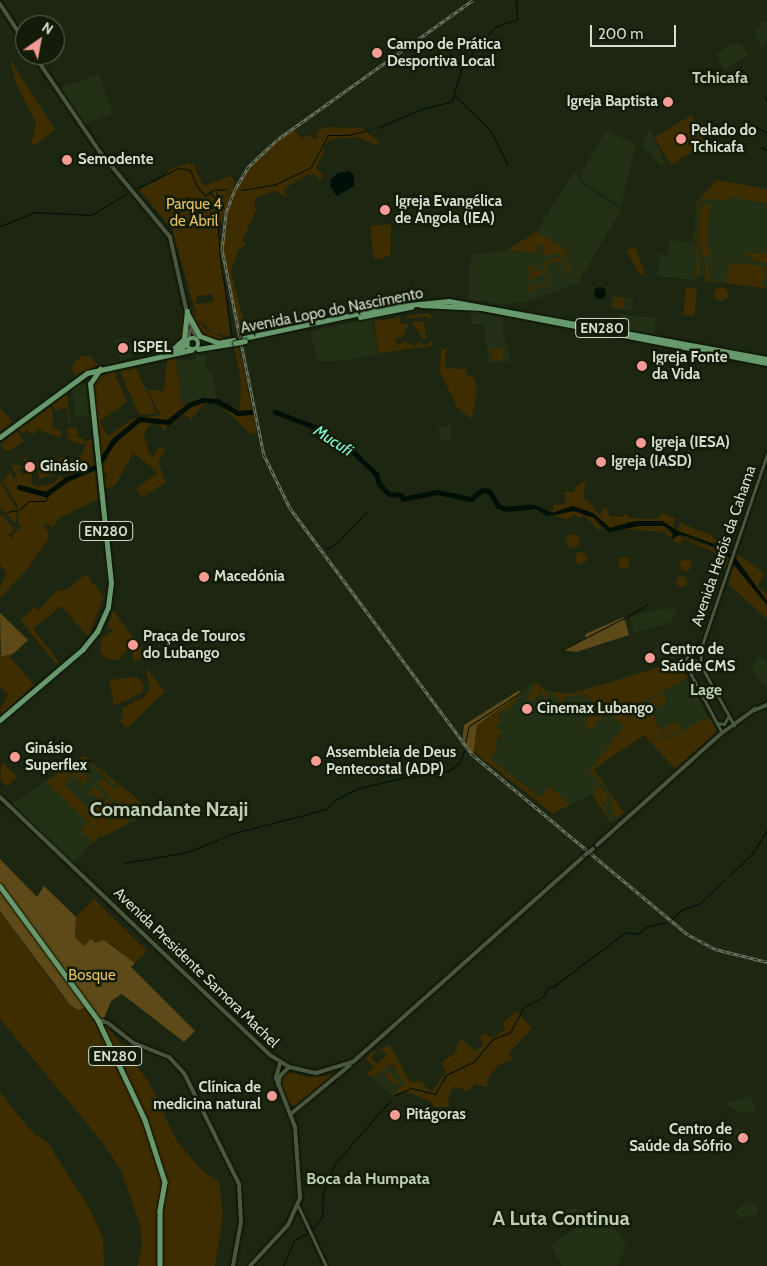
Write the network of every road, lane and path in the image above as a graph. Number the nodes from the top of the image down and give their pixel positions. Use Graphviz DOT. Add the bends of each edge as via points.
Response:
graph roads {
  1 [pos="0,4"];
  2 [pos="15,27"];
  3 [pos="41,65"];
  4 [pos="187,311"];
  5 [pos="189,322"];
  6 [pos="198,339"];
  7 [pos="245,339"];
  8 [pos="234,341"];
  9 [pos="187,342"];
  10 [pos="219,343"];
  11 [pos="198,349"];
  12 [pos="191,350"];
  13 [pos="168,354"];
  14 [pos="144,360"];
  15 [pos="767,360"];
  16 [pos="767,363"];
  17 [pos="100,370"];
  18 [pos="0,437"];
  19 [pos="767,454"];
  20 [pos="702,645"];
  21 [pos="688,655"];
  22 [pos="700,664"];
  23 [pos="688,669"];
  24 [pos="767,705"];
  25 [pos="727,714"];
  26 [pos="0,720"];
  27 [pos="715,721"];
  28 [pos="733,724"];
  29 [pos="722,733"];
  30 [pos="0,797"];
  31 [pos="0,886"];
  32 [pos="101,1022"];
  33 [pos="354,1062"];
  34 [pos="280,1063"];
  35 [pos="289,1067"];
  36 [pos="278,1085"];
  37 [pos="292,1113"];
  38 [pos="298,1206"];
  39 [pos="160,1266"];
  40 [pos="233,1266"];
  41 [pos="250,1266"];
  42 [pos="326,1266"];
  1 -- 2 [label="main road"];
  3 -- 4 [label="main road" via="104,158 170,236"];
  4 -- 5 [label="main road"];
  4 -- 10 [label="main road" via="200,336"];
  4 -- 13 [label="main road" via="184,339"];
  5 -- 6 [label="main road"];
  5 -- 9 [label="main road"];
  6 -- 9 [label="main road"];
  6 -- 10 [label="main road, Avenida Lopo do Nascimento / EN280"];
  6 -- 11 [label="main road"];
  7 -- 8 [label="main road, Avenida Lopo do Nascimento / EN280, bridge"];
  7 -- 15 [label="main road, Avenida Lopo do Nascimento / EN280" via="389,307 449,301"];
  7 -- 16 [label="main road, Avenida Lopo do Nascimento / EN280" via="417,306 449,304"];
  8 -- 10 [label="main road, Avenida Lopo do Nascimento / EN280"];
  8 -- 11 [label="main road, Avenida Lopo do Nascimento / EN280"];
  9 -- 12 [label="main road"];
  9 -- 13 [label="main road" via="181,350"];
  11 -- 12 [label="main road, Avenida Lopo do Nascimento"];
  12 -- 14 [label="main road, Avenida Lopo do Nascimento"];
  13 -- 14 [label="main road"];
  14 -- 17 [label="main road"];
  17 -- 18 [label="main road" via="80,377"];
  17 -- 26 [label="main road, EN280" via="90,384 110,583 106,614 83,649"];
  19 -- 20 [label="street, Avenida Heróis da Cahama"];
  20 -- 21 [label="street, Avenida Heróis da Cahama"];
  20 -- 22 [label="street, Avenida Heróis da Cahama"];
  21 -- 22 [label="street"];
  21 -- 23 [label="street" via="685,660"];
  22 -- 23 [label="street" via="692,660"];
  22 -- 25 [label="street"];
  23 -- 27 [label="street"];
  24 -- 28 [label="main road, Avenida Presidente Samora Machel"];
  25 -- 27 [label="street" via="726,723 721,725"];
  25 -- 28 [label="street"];
  27 -- 29 [label="street"];
  28 -- 29 [label="main road, Avenida Presidente Samora Machel"];
  29 -- 33 [label="main road, Avenida Presidente Samora Machel, bridge"];
  30 -- 34 [label="main road, Avenida Presidente Samora Machel"];
  31 -- 32 [label="main road, EN280"];
  32 -- 39 [label="main road, EN280" via="147,1126 163,1172"];
  32 -- 40 [label="main road" via="134,1043 176,1062 207,1114 233,1169 241,1197 241,1222"];
  33 -- 35 [label="main road, Avenida Presidente Samora Machel" via="316,1073"];
  33 -- 37 [label="main road"];
  34 -- 35 [label="main road, Avenida Presidente Samora Machel"];
  34 -- 36 [label="main road" via="276,1078"];
  35 -- 36 [label="main road" via="280,1076"];
  36 -- 37 [label="main road"];
  37 -- 38 [label="main road" via="298,1147"];
  38 -- 41 [label="main road" via="284,1230"];
  38 -- 42 [label="street"];
}
